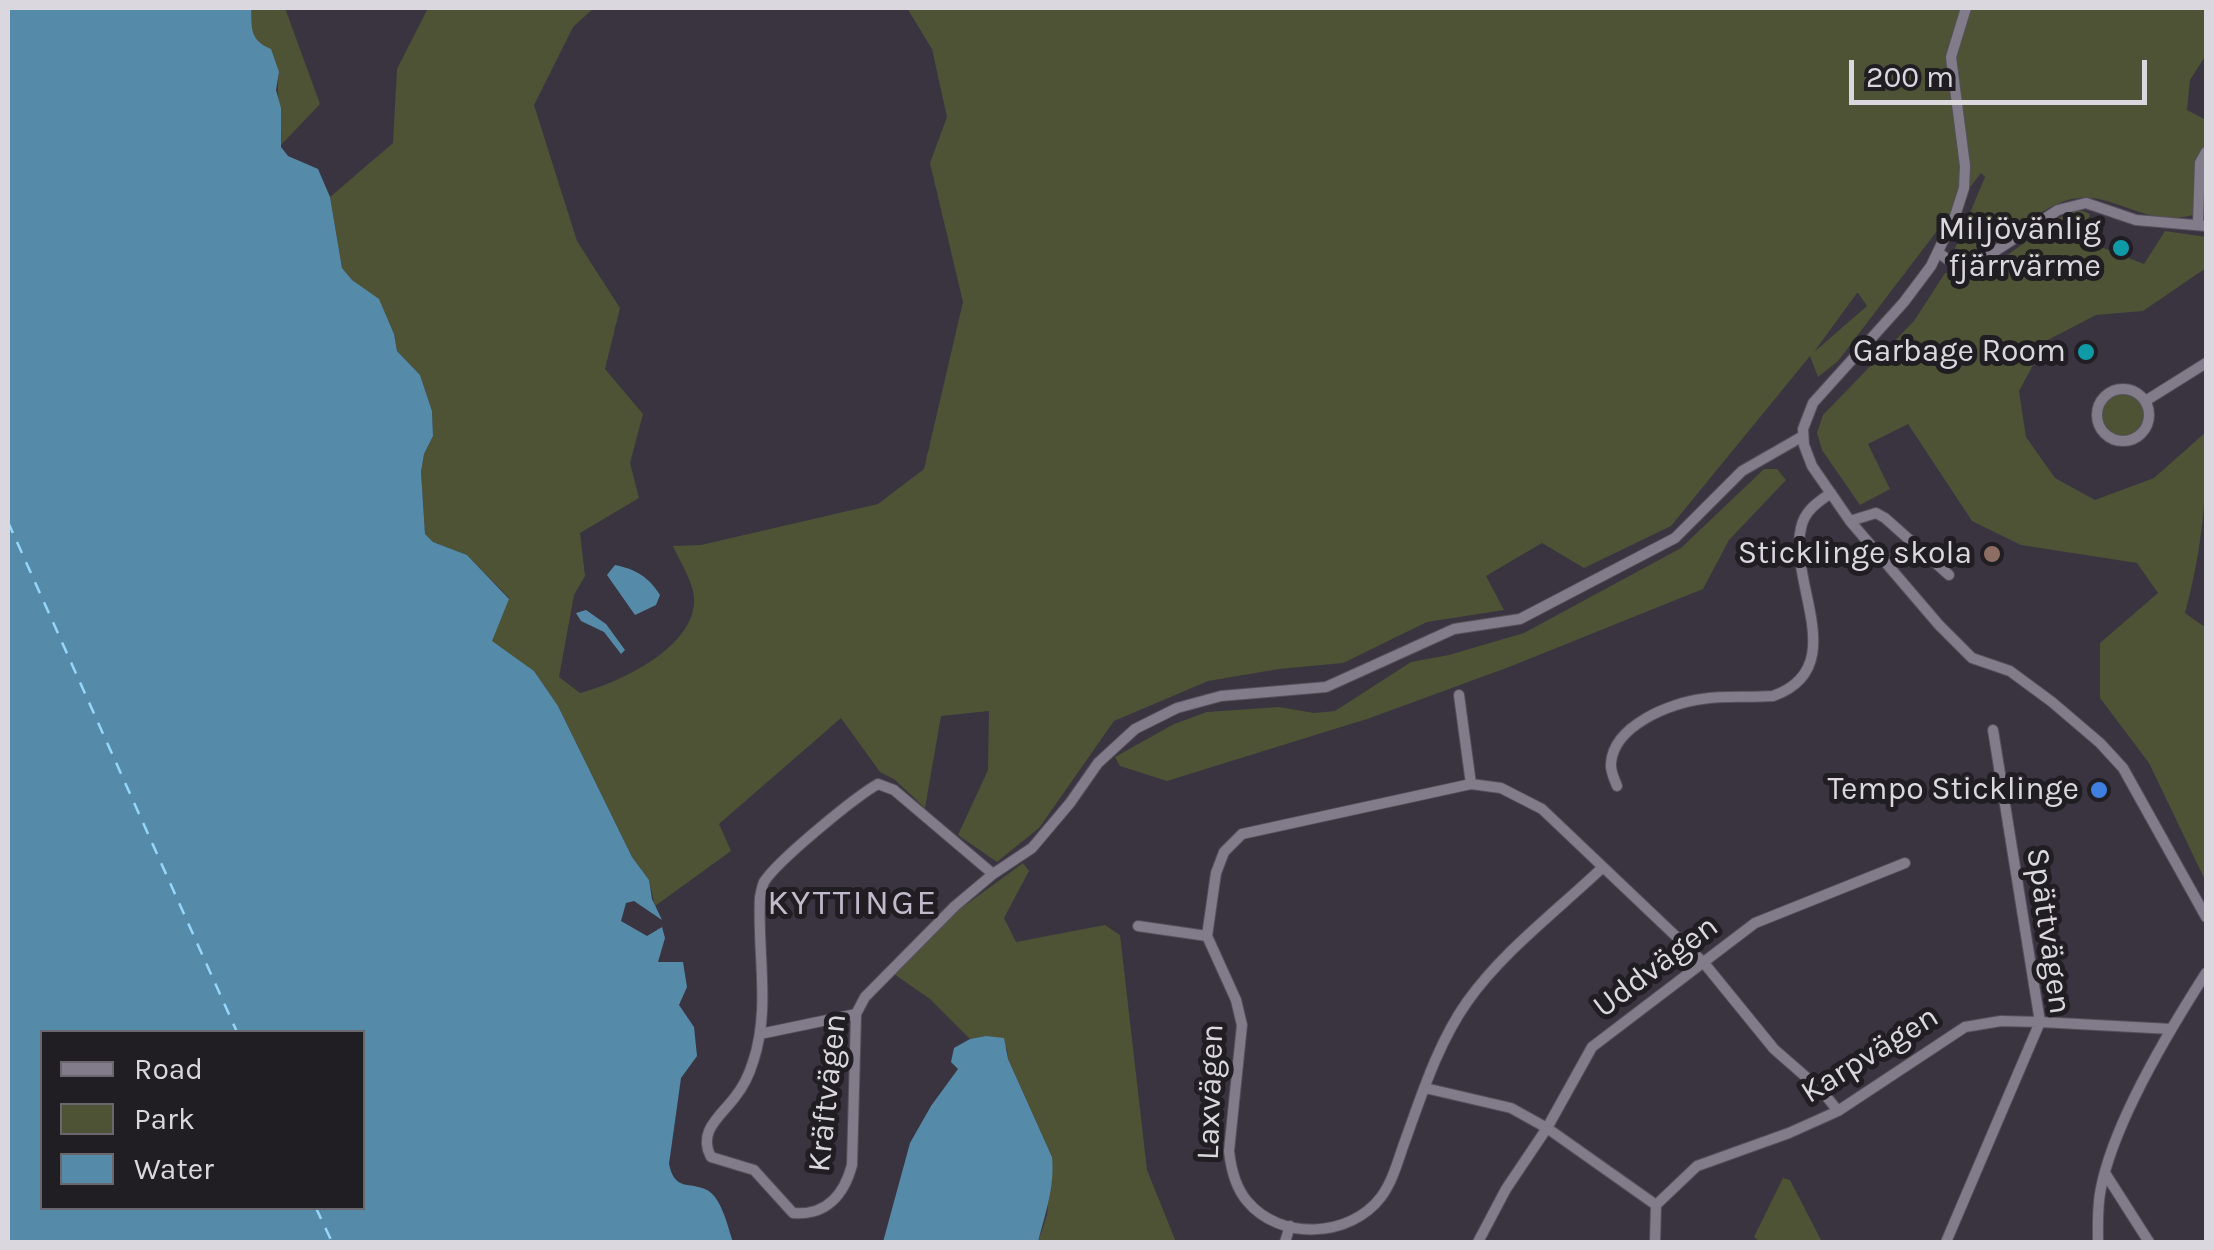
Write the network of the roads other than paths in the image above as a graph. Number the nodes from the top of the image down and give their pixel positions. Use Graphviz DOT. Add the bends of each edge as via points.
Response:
graph roads {
  1 [pos="1966,8"];
  2 [pos="2206,152"];
  3 [pos="2202,225"];
  4 [pos="1939,253"];
  5 [pos="2206,363"];
  6 [pos="2147,400"];
  7 [pos="1803,436"];
  8 [pos="1830,493"];
  9 [pos="1850,520"];
  10 [pos="1949,575"];
  11 [pos="1459,695"];
  12 [pos="1993,730"];
  13 [pos="1471,784"];
  14 [pos="1617,786"];
  15 [pos="1905,863"];
  16 [pos="1603,867"];
  17 [pos="993,874"];
  18 [pos="2205,909"];
  19 [pos="1138,926"];
  20 [pos="1207,936"];
  21 [pos="1704,963"];
  22 [pos="2206,972"];
  23 [pos="856,1014"];
  24 [pos="2040,1022"];
  25 [pos="2171,1029"];
  26 [pos="760,1034"];
  27 [pos="1425,1088"];
  28 [pos="1838,1111"];
  29 [pos="1547,1128"];
  30 [pos="2106,1173"];
  31 [pos="1656,1205"];
  32 [pos="1290,1226"];
  33 [pos="1286,1242"];
  34 [pos="1478,1242"];
  35 [pos="1655,1242"];
  36 [pos="1946,1242"];
  37 [pos="2098,1242"];
  38 [pos="2149,1242"];
  1 -- 4 [label="street" via="1951,57 1964,188"];
  2 -- 3 [label="street" via="2200,163"];
  3 -- 4 [label="street" via="2136,220 2086,203 2058,210 1986,257 1967,263"];
  4 -- 7 [label="street" via="1813,402"];
  5 -- 6 [label="street"];
  6 -- 6 [label="street" via="2130,390 2109,394 2096,409 2096,422 2115,441 2132,441 2144,432"];
  7 -- 8 [label="street"];
  7 -- 17 [label="street, Kräftvägen" via="1742,471 1675,538 1520,619 1454,629 1326,686 1221,696 1156,717 1114,745 1032,848"];
  8 -- 9 [label="street"];
  8 -- 14 [label="street" via="1812,507 1800,530 1814,649 1802,678 1773,696 1688,701 1644,720 1613,754"];
  9 -- 10 [label="street" via="1876,513 1885,518"];
  9 -- 18 [label="street" via="1972,658 2021,678 2112,756"];
  11 -- 13 [label="street"];
  12 -- 24 [label="street, Spättvägen"];
  13 -- 16 [label="street" via="1502,788 1542,808"];
  13 -- 20 [label="street" via="1242,834 1220,863"];
  15 -- 21 [label="street, Uddvägen" via="1755,922"];
  16 -- 21 [label="street"];
  16 -- 27 [label="street" via="1488,975 1449,1031"];
  17 -- 23 [label="street, Kräftvägen" via="876,985"];
  17 -- 26 [label="street" via="894,790 878,784 868,789 763,884"];
  19 -- 20 [label="street"];
  20 -- 32 [label="street, Laxvägen" via="1242,1025 1231,1169 1255,1210"];
  21 -- 28 [label="street" via="1774,1049"];
  21 -- 29 [label="street, Uddvägen" via="1592,1047"];
  22 -- 25 [label="street"];
  23 -- 26 [label="street"];
  23 -- 26 [label="street, Kräftvägen" via="852,1164 840,1193 812,1214 793,1213 761,1174 707,1151 706,1134 738,1094"];
  24 -- 25 [label="street, Karpvägen"];
  24 -- 28 [label="street, Karpvägen" via="1965,1026"];
  24 -- 36 [label="street, Spättvägen"];
  25 -- 30 [label="street"];
  27 -- 29 [label="street" via="1511,1108"];
  27 -- 32 [label="street" via="1388,1186 1368,1212 1323,1230"];
  28 -- 31 [label="street, Karpvägen" via="1697,1166"];
  29 -- 31 [label="street"];
  29 -- 34 [label="street, Uddvägen"];
  30 -- 37 [label="street"];
  30 -- 38 [label="street"];
  31 -- 35 [label="street"];
  32 -- 33 [label="street"];
}
